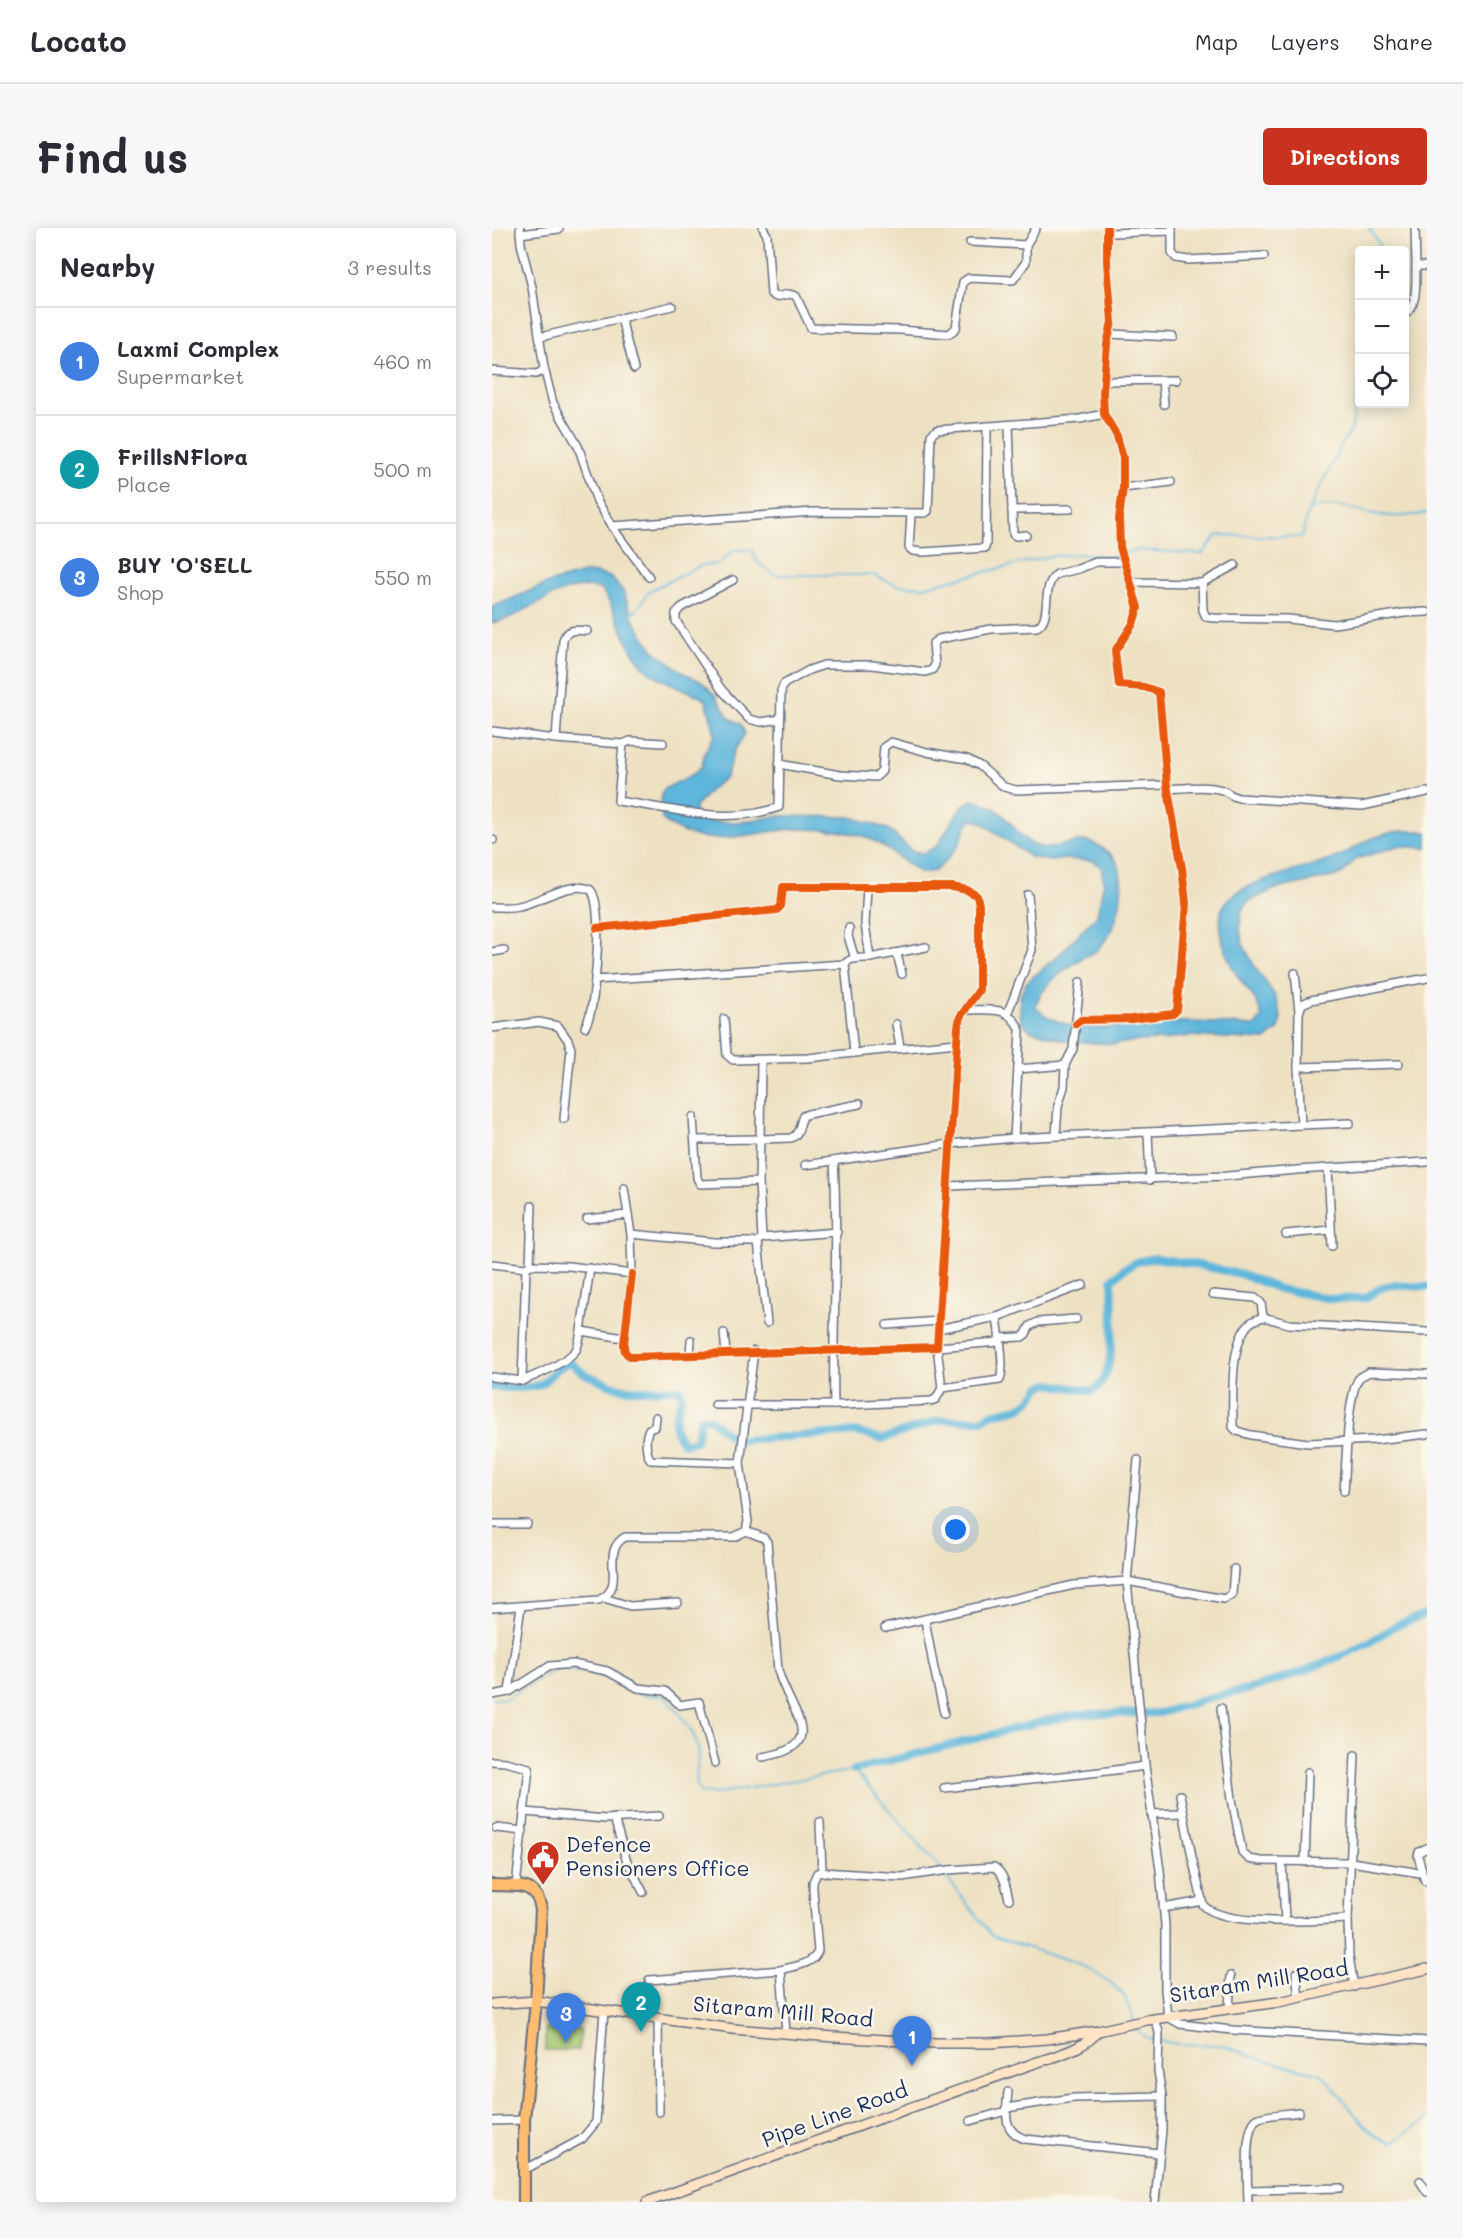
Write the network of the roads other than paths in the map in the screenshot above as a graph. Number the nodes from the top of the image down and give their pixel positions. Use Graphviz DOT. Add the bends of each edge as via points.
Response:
graph roads {
  1 [pos="763,228"];
  2 [pos="1036,228"];
  3 [pos="1415,228"];
  4 [pos="559,229"];
  5 [pos="1172,229"];
  6 [pos="520,231"];
  7 [pos="1107,231"];
  8 [pos="970,242"];
  9 [pos="1026,245"];
  10 [pos="1264,256"];
  11 [pos="1416,266"];
  12 [pos="1427,266"];
  13 [pos="672,306"];
  14 [pos="1409,311"];
  15 [pos="621,318"];
  16 [pos="1110,334"];
  17 [pos="1173,337"];
  18 [pos="540,338"];
  19 [pos="544,368"];
  20 [pos="634,369"];
  21 [pos="492,371"];
  22 [pos="1162,380"];
  23 [pos="1176,380"];
  24 [pos="1104,381"];
  25 [pos="1164,404"];
  26 [pos="1104,414"];
  27 [pos="1009,425"];
  28 [pos="987,426"];
  29 [pos="1171,482"];
  30 [pos="1123,488"];
  31 [pos="1070,509"];
  32 [pos="1012,510"];
  33 [pos="911,514"];
  34 [pos="612,526"];
  35 [pos="1026,535"];
  36 [pos="1123,559"];
  37 [pos="1235,565"];
  38 [pos="649,577"];
  39 [pos="733,580"];
  40 [pos="1131,582"];
  41 [pos="1202,583"];
  42 [pos="1427,612"];
  43 [pos="587,631"];
  44 [pos="780,719"];
  45 [pos="492,734"];
  46 [pos="556,739"];
  47 [pos="663,743"];
  48 [pos="623,744"];
  49 [pos="779,764"];
  50 [pos="1168,787"];
  51 [pos="1427,792"];
  52 [pos="867,887"];
  53 [pos="1028,895"];
  54 [pos="492,907"];
  55 [pos="597,928"];
  56 [pos="849,928"];
  57 [pos="926,946"];
  58 [pos="504,950"];
  59 [pos="492,952"];
  60 [pos="894,953"];
  61 [pos="870,958"];
  62 [pos="855,959"];
  63 [pos="845,964"];
  64 [pos="1294,973"];
  65 [pos="902,974"];
  66 [pos="1427,978"];
  67 [pos="594,980"];
  68 [pos="1080,982"];
  69 [pos="967,1010"];
  70 [pos="1008,1012"];
  71 [pos="1299,1013"];
  72 [pos="724,1019"];
  73 [pos="896,1024"];
  74 [pos="1076,1024"];
  75 [pos="585,1027"];
  76 [pos="492,1028"];
  77 [pos="957,1043"];
  78 [pos="900,1047"];
  79 [pos="854,1053"];
  80 [pos="761,1060"];
  81 [pos="1399,1064"];
  82 [pos="1065,1065"];
  83 [pos="1298,1067"];
  84 [pos="1018,1069"];
  85 [pos="859,1104"];
  86 [pos="693,1117"];
  87 [pos="564,1119"];
  88 [pos="1350,1123"];
  89 [pos="1302,1125"];
  90 [pos="1148,1132"];
  91 [pos="1056,1136"];
  92 [pos="1014,1138"];
  93 [pos="760,1139"];
  94 [pos="695,1140"];
  95 [pos="950,1144"];
  96 [pos="834,1161"];
  97 [pos="1427,1162"];
  98 [pos="805,1165"];
  99 [pos="1328,1168"];
  100 [pos="1150,1180"];
  101 [pos="759,1182"];
  102 [pos="947,1186"];
  103 [pos="624,1188"];
  104 [pos="532,1206"];
  105 [pos="628,1215"];
  106 [pos="586,1219"];
  107 [pos="1331,1230"];
  108 [pos="837,1232"];
  109 [pos="631,1234"];
  110 [pos="1286,1234"];
  111 [pos="760,1240"];
  112 [pos="1332,1246"];
  113 [pos="492,1264"];
  114 [pos="528,1267"];
  115 [pos="590,1268"];
  116 [pos="632,1274"];
  117 [pos="1083,1285"];
  118 [pos="1213,1294"];
  119 [pos="997,1317"];
  120 [pos="1263,1317"];
  121 [pos="1076,1319"];
  122 [pos="767,1323"];
  123 [pos="887,1325"];
  124 [pos="938,1325"];
  125 [pos="581,1331"];
  126 [pos="1427,1332"];
  127 [pos="724,1333"];
  128 [pos="624,1338"];
  129 [pos="691,1340"];
  130 [pos="999,1340"];
  131 [pos="936,1347"];
  132 [pos="833,1351"];
  133 [pos="754,1352"];
  134 [pos="726,1353"];
  135 [pos="690,1355"];
  136 [pos="1427,1374"];
  137 [pos="492,1377"];
  138 [pos="522,1381"];
  139 [pos="942,1388"];
  140 [pos="715,1405"];
  141 [pos="747,1405"];
  142 [pos="834,1405"];
  143 [pos="656,1417"];
  144 [pos="1427,1434"];
  145 [pos="1347,1441"];
  146 [pos="1138,1460"];
  147 [pos="740,1463"];
  148 [pos="1344,1491"];
  149 [pos="492,1524"];
  150 [pos="527,1524"];
  151 [pos="746,1531"];
  152 [pos="1234,1569"];
  153 [pos="1127,1581"];
  154 [pos="604,1598"];
  155 [pos="678,1603"];
  156 [pos="521,1606"];
  157 [pos="492,1608"];
  158 [pos="925,1620"];
  159 [pos="885,1628"];
  160 [pos="509,1692"];
  161 [pos="492,1695"];
  162 [pos="1221,1708"];
  163 [pos="944,1713"];
  164 [pos="1355,1755"];
  165 [pos="762,1757"];
  166 [pos="492,1761"];
  167 [pos="715,1764"];
  168 [pos="1145,1766"];
  169 [pos="1308,1772"];
  170 [pos="944,1788"];
  171 [pos="1180,1794"];
  172 [pos="525,1812"];
  173 [pos="1183,1813"];
  174 [pos="1152,1815"];
  175 [pos="659,1816"];
  176 [pos="614,1818"];
  177 [pos="820,1822"];
  178 [pos="496,1828"];
  179 [pos="523,1831"];
  180 [pos="1427,1848"];
  181 [pos="1282,1862"];
  182 [pos="1305,1862"];
  183 [pos="1351,1862"];
  184 [pos="822,1872"];
  185 [pos="1422,1872"];
  186 [pos="1425,1881"];
  187 [pos="492,1885"];
  188 [pos="516,1886"];
  189 [pos="644,1892"];
  190 [pos="1009,1899"];
  191 [pos="1202,1899"];
  192 [pos="1163,1908"];
  193 [pos="1348,1919"];
  194 [pos="1285,1921"];
  195 [pos="1427,1969"];
  196 [pos="781,1970"];
  197 [pos="1296,1974"];
  198 [pos="1231,1976"];
  199 [pos="649,1980"];
  200 [pos="1354,1987"];
  201 [pos="1299,1998"];
  202 [pos="536,2001"];
  203 [pos="492,2004"];
  204 [pos="1229,2009"];
  205 [pos="604,2011"];
  206 [pos="1168,2017"];
  207 [pos="658,2019"];
  208 [pos="1151,2019"];
  209 [pos="1098,2031"];
  210 [pos="786,2033"];
  211 [pos="1427,2041"];
  212 [pos="1008,2092"];
  213 [pos="1162,2096"];
  214 [pos="1006,2109"];
  215 [pos="659,2112"];
  216 [pos="1299,2112"];
  217 [pos="524,2120"];
  218 [pos="492,2121"];
  219 [pos="970,2121"];
  220 [pos="1159,2153"];
  221 [pos="524,2170"];
  222 [pos="1420,2181"];
  223 [pos="1340,2188"];
  224 [pos="1248,2190"];
  225 [pos="1427,2192"];
  226 [pos="524,2202"];
  227 [pos="647,2202"];
  228 [pos="1155,2202"];
  229 [pos="1248,2202"];
  1 -- 9 [label="street" via="767,234 771,294 796,296 811,328 819,329 949,334 956,328 963,282 969,278 1013,280 1026,262"];
  2 -- 9 [label="street"];
  3 -- 11 [label="street"];
  4 -- 6 [label="street"];
  5 -- 7 [label="street"];
  5 -- 10 [label="street" via="1172,253 1176,258"];
  6 -- 18 [label="street"];
  7 -- 16 [label="street"];
  8 -- 9 [label="street"];
  11 -- 12 [label="street"];
  11 -- 14 [label="street" via="1413,305"];
  13 -- 15 [label="street"];
  15 -- 18 [label="street"];
  15 -- 20 [label="street"];
  16 -- 17 [label="street"];
  16 -- 24 [label="street"];
  18 -- 19 [label="street"];
  19 -- 21 [label="street" via="536,374"];
  19 -- 34 [label="street" via="553,403 578,446 597,501"];
  22 -- 23 [label="street"];
  22 -- 24 [label="street"];
  22 -- 25 [label="street"];
  24 -- 26 [label="street"];
  26 -- 27 [label="street"];
  26 -- 30 [label="street" via="1117,436 1123,458"];
  27 -- 28 [label="street"];
  27 -- 32 [label="street"];
  28 -- 33 [label="street" via="944,428 931,435 928,511"];
  28 -- 33 [label="street" via="985,548 913,551 909,548"];
  29 -- 30 [label="street"];
  30 -- 36 [label="street" via="1119,519"];
  31 -- 32 [label="street"];
  32 -- 35 [label="street" via="1013,534"];
  33 -- 34 [label="street" via="814,512"];
  34 -- 38 [label="street"];
  36 -- 40 [label="street"];
  36 -- 44 [label="street" via="1090,563 1053,576 1044,618 1037,627 991,629 939,639 933,644 932,670 824,665 809,670 784,684"];
  37 -- 41 [label="street"];
  39 -- 44 [label="street" via="682,607 676,613 676,621 721,689 749,719"];
  40 -- 41 [label="street"];
  40 -- 50 [label="street" via="1138,608 1133,624 1114,651 1119,685 1159,692"];
  41 -- 42 [label="street" via="1206,617 1334,624"];
  43 -- 46 [label="street" via="572,630 563,640"];
  44 -- 49 [label="street"];
  45 -- 46 [label="street"];
  46 -- 48 [label="street"];
  47 -- 48 [label="street"];
  48 -- 49 [label="street" via="618,801 654,808 714,815 759,814 778,807"];
  49 -- 50 [label="street" via="876,777 882,771 884,747 891,742 967,759 1004,787 1016,790"];
  50 -- 51 [label="street" via="1214,789 1239,798 1362,806"];
  50 -- 74 [label="street" via="1186,903 1177,1010 1168,1016 1081,1020"];
  52 -- 55 [label="street" via="783,886 777,910"];
  52 -- 61 [label="street" via="865,924"];
  52 -- 69 [label="street" via="952,887 977,896 979,990"];
  53 -- 70 [label="street" via="1032,950"];
  54 -- 55 [label="street" via="516,907 565,890 589,888 596,898"];
  55 -- 67 [label="street"];
  56 -- 62 [label="street"];
  57 -- 60 [label="street"];
  58 -- 59 [label="street"];
  60 -- 61 [label="street"];
  60 -- 65 [label="street"];
  61 -- 62 [label="street"];
  62 -- 63 [label="street"];
  63 -- 67 [label="street"];
  63 -- 79 [label="street"];
  64 -- 71 [label="street"];
  66 -- 71 [label="street" via="1311,1000 1302,1004"];
  67 -- 75 [label="street"];
  68 -- 74 [label="street"];
  69 -- 70 [label="street"];
  69 -- 77 [label="street" via="960,1017"];
  70 -- 84 [label="street" via="1016,1019 1020,1031"];
  71 -- 83 [label="street"];
  72 -- 80 [label="street" via="729,1058"];
  73 -- 78 [label="street"];
  74 -- 82 [label="street" via="1073,1049"];
  76 -- 87 [label="street" via="539,1022 558,1026 571,1049"];
  77 -- 78 [label="street"];
  77 -- 95 [label="street"];
  78 -- 79 [label="street"];
  79 -- 80 [label="street"];
  80 -- 93 [label="street"];
  81 -- 83 [label="street"];
  82 -- 84 [label="street"];
  82 -- 91 [label="street"];
  83 -- 89 [label="street"];
  84 -- 92 [label="street"];
  85 -- 93 [label="street" via="802,1116 796,1136 791,1138"];
  86 -- 94 [label="street"];
  88 -- 89 [label="street"];
  89 -- 90 [label="street"];
  90 -- 91 [label="street"];
  90 -- 100 [label="street"];
  91 -- 92 [label="street"];
  92 -- 95 [label="street"];
  93 -- 94 [label="street"];
  93 -- 101 [label="street"];
  94 -- 101 [label="street" via="700,1184"];
  95 -- 96 [label="street"];
  95 -- 102 [label="street"];
  96 -- 98 [label="street"];
  96 -- 108 [label="street"];
  97 -- 99 [label="street"];
  99 -- 100 [label="street"];
  99 -- 107 [label="street"];
  100 -- 102 [label="street"];
  101 -- 111 [label="street"];
  102 -- 124 [label="street"];
  103 -- 105 [label="street"];
  104 -- 114 [label="street"];
  105 -- 106 [label="street"];
  105 -- 109 [label="street"];
  107 -- 110 [label="street"];
  107 -- 112 [label="street"];
  108 -- 111 [label="street"];
  108 -- 132 [label="street"];
  109 -- 111 [label="street" via="714,1242"];
  109 -- 116 [label="street"];
  111 -- 122 [label="street"];
  113 -- 114 [label="street"];
  114 -- 115 [label="street"];
  114 -- 138 [label="street"];
  115 -- 116 [label="street"];
  115 -- 125 [label="street"];
  116 -- 128 [label="street"];
  117 -- 119 [label="street"];
  118 -- 120 [label="street" via="1255,1298 1261,1303"];
  119 -- 124 [label="street"];
  119 -- 130 [label="street"];
  120 -- 126 [label="street" via="1289,1324"];
  120 -- 145 [label="street" via="1251,1322 1243,1332 1236,1354 1233,1427 1251,1435 1308,1443"];
  121 -- 130 [label="street" via="1038,1322 1022,1336"];
  123 -- 124 [label="street"];
  124 -- 131 [label="street"];
  125 -- 128 [label="street"];
  125 -- 138 [label="street" via="578,1346 570,1355"];
  127 -- 134 [label="street"];
  128 -- 135 [label="street" via="624,1351 632,1357"];
  129 -- 135 [label="street"];
  130 -- 131 [label="street"];
  130 -- 139 [label="street" via="1000,1380"];
  131 -- 132 [label="street"];
  131 -- 139 [label="street"];
  132 -- 133 [label="street"];
  132 -- 142 [label="street"];
  133 -- 134 [label="street"];
  133 -- 141 [label="street"];
  134 -- 135 [label="street"];
  136 -- 145 [label="street" via="1369,1372 1360,1376 1349,1413"];
  137 -- 138 [label="street"];
  139 -- 142 [label="street" via="931,1401"];
  140 -- 141 [label="street"];
  141 -- 142 [label="street"];
  141 -- 147 [label="street"];
  143 -- 147 [label="street" via="655,1427 647,1435 647,1455 651,1460"];
  144 -- 145 [label="street"];
  145 -- 148 [label="street"];
  146 -- 153 [label="street"];
  147 -- 151 [label="street"];
  149 -- 150 [label="street"];
  151 -- 154 [label="street" via="735,1537 625,1537 617,1541 613,1585"];
  151 -- 165 [label="street" via="767,1542 778,1670 802,1732 791,1750"];
  152 -- 153 [label="street" via="1232,1594 1224,1599"];
  153 -- 158 [label="street" via="1074,1586"];
  153 -- 168 [label="street"];
  154 -- 155 [label="street" via="630,1606"];
  154 -- 156 [label="street"];
  156 -- 157 [label="street"];
  156 -- 160 [label="street"];
  158 -- 159 [label="street"];
  158 -- 163 [label="street"];
  160 -- 161 [label="street"];
  160 -- 167 [label="street" via="550,1666 573,1664 608,1671 638,1688 665,1691 680,1706 698,1701"];
  162 -- 181 [label="street" via="1242,1852 1250,1859"];
  164 -- 183 [label="street"];
  166 -- 172 [label="street" via="529,1768"];
  168 -- 170 [label="street"];
  168 -- 174 [label="street"];
  169 -- 182 [label="street"];
  171 -- 173 [label="street"];
  172 -- 176 [label="street"];
  172 -- 179 [label="street"];
  173 -- 174 [label="street"];
  173 -- 191 [label="street"];
  174 -- 192 [label="street"];
  175 -- 176 [label="street"];
  176 -- 189 [label="street" via="626,1859"];
  177 -- 184 [label="street"];
  178 -- 179 [label="street"];
  179 -- 188 [label="street"];
  180 -- 185 [label="street" via="1418,1856"];
  181 -- 182 [label="street"];
  181 -- 194 [label="street"];
  182 -- 183 [label="street"];
  183 -- 185 [label="street"];
  183 -- 193 [label="street"];
  184 -- 190 [label="street" via="896,1877 994,1868 1000,1871"];
  184 -- 196 [label="street" via="813,1882 816,1956 807,1963"];
  185 -- 186 [label="street"];
  187 -- 188 [label="main road"];
  188 -- 202 [label="main road" via="534,1891 539,1898"];
  191 -- 192 [label="street"];
  191 -- 194 [label="street" via="1208,1911 1217,1914"];
  192 -- 206 [label="street"];
  193 -- 194 [label="street"];
  193 -- 200 [label="street"];
  195 -- 200 [label="main road, Sitaram Mill Road"];
  196 -- 199 [label="street"];
  196 -- 210 [label="street"];
  197 -- 201 [label="street"];
  198 -- 204 [label="street"];
  200 -- 201 [label="main road, Sitaram Mill Road"];
  201 -- 204 [label="main road, Sitaram Mill Road"];
  202 -- 203 [label="main road, Sitaram Mill Road"];
  202 -- 205 [label="main road, Sitaram Mill Road"];
  202 -- 217 [label="main road"];
  204 -- 206 [label="main road, Sitaram Mill Road"];
  205 -- 207 [label="main road, Sitaram Mill Road"];
  205 -- 221 [label="street" via="596,2122 582,2139"];
  206 -- 208 [label="main road, Sitaram Mill Road"];
  206 -- 211 [label="street" via="1180,2024 1232,2030"];
  207 -- 210 [label="main road, Sitaram Mill Road"];
  207 -- 215 [label="street"];
  208 -- 209 [label="main road, Sitaram Mill Road"];
  208 -- 213 [label="street" via="1159,2032"];
  209 -- 210 [label="main road, Sitaram Mill Road" via="991,2043"];
  209 -- 227 [label="main road, Pipe Line Road" via="1085,2044"];
  212 -- 214 [label="street"];
  213 -- 214 [label="street" via="1073,2098"];
  213 -- 220 [label="street"];
  214 -- 219 [label="street"];
  214 -- 220 [label="street" via="1009,2128 1015,2136 1025,2139"];
  216 -- 224 [label="street" via="1258,2118 1252,2124"];
  217 -- 218 [label="street"];
  217 -- 221 [label="main road"];
  220 -- 228 [label="street"];
  221 -- 226 [label="main road"];
  222 -- 225 [label="street"];
  223 -- 224 [label="street"];
  224 -- 229 [label="street"];
}
